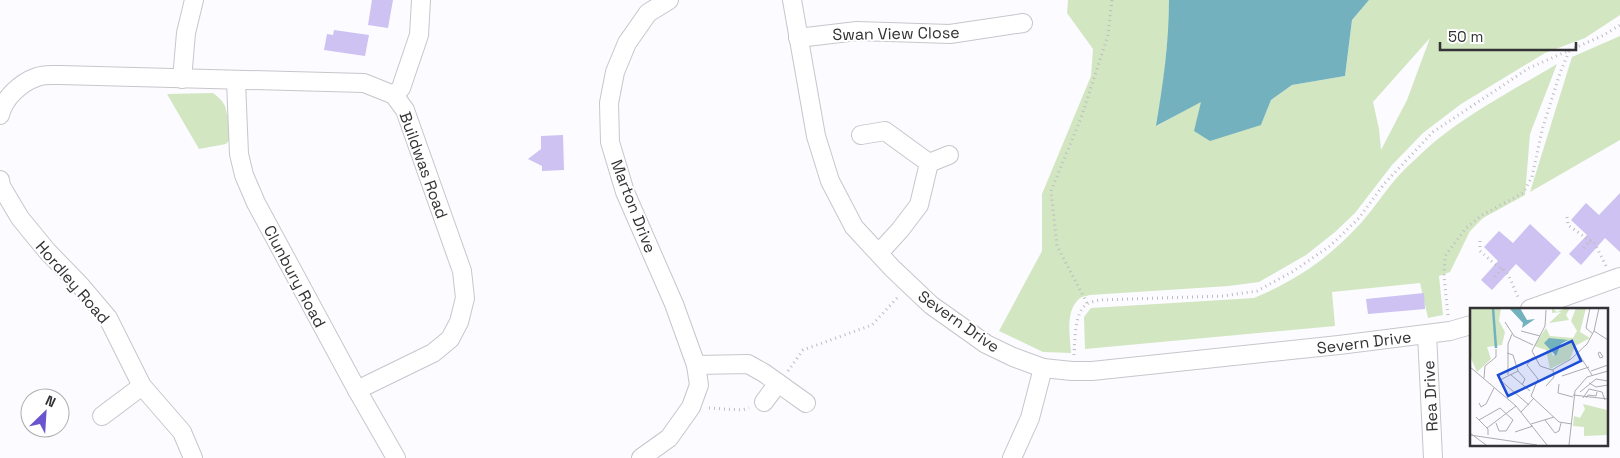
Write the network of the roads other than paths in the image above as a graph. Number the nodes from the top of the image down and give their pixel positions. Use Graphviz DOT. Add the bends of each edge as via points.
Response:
graph roads {
  1 [pos="194,0"];
  2 [pos="421,0"];
  3 [pos="669,0"];
  4 [pos="792,0"];
  5 [pos="1023,23"];
  6 [pos="798,38"];
  7 [pos="182,79"];
  8 [pos="236,80"];
  9 [pos="394,95"];
  10 [pos="1,108"];
  11 [pos="861,135"];
  12 [pos="949,155"];
  13 [pos="929,163"];
  14 [pos="0,180"];
  15 [pos="879,254"];
  16 [pos="1616,278"];
  17 [pos="1525,305"];
  18 [pos="1470,325"];
  19 [pos="1427,334"];
  20 [pos="696,365"];
  21 [pos="1043,368"];
  22 [pos="778,383"];
  23 [pos="142,386"];
  24 [pos="357,390"];
  25 [pos="764,402"];
  26 [pos="806,402"];
  27 [pos="102,416"];
  28 [pos="193,458"];
  29 [pos="396,458"];
  30 [pos="641,458"];
  31 [pos="1012,458"];
  32 [pos="1433,458"];
  1 -- 7 [label="street" via="186,32"];
  2 -- 9 [label="street" via="419,35 400,88"];
  3 -- 20 [label="street, Marton Drive" via="648,13 627,43 615,72 610,103 610,142 625,192 674,304"];
  4 -- 6 [label="street, Severn Drive"];
  5 -- 6 [label="street, Swan View Close" via="950,34 857,31"];
  6 -- 15 [label="street, Severn Drive" via="816,136 830,181 854,227"];
  7 -- 8 [label="street, Buildwas Road"];
  7 -- 10 [label="street" via="38,76 18,87"];
  8 -- 9 [label="street, Buildwas Road" via="364,84"];
  8 -- 24 [label="street, Clunbury Road" via="239,154 244,175"];
  9 -- 24 [label="street, Buildwas Road" via="406,110 462,271 465,298 459,322 450,339 433,353"];
  11 -- 13 [label="street" via="885,130"];
  12 -- 13 [label="street"];
  13 -- 15 [label="street" via="919,204"];
  14 -- 23 [label="street, Hordley Road" via="20,218 108,318"];
  15 -- 21 [label="street, Severn Drive" via="931,305 986,344"];
  16 -- 17 [label="street"];
  18 -- 19 [label="street, Severn Drive"];
  19 -- 21 [label="street, Severn Drive" via="1092,371"];
  19 -- 32 [label="street, Rea Drive"];
  20 -- 22 [label="street" via="748,364"];
  20 -- 30 [label="street, Marton Drive" via="699,386 691,407 669,438"];
  21 -- 31 [label="street" via="1030,418"];
  22 -- 25 [label="street"];
  22 -- 26 [label="street"];
  23 -- 27 [label="street"];
  23 -- 28 [label="street, Hordley Road" via="182,432"];
  24 -- 29 [label="street, Clunbury Road"];
}
